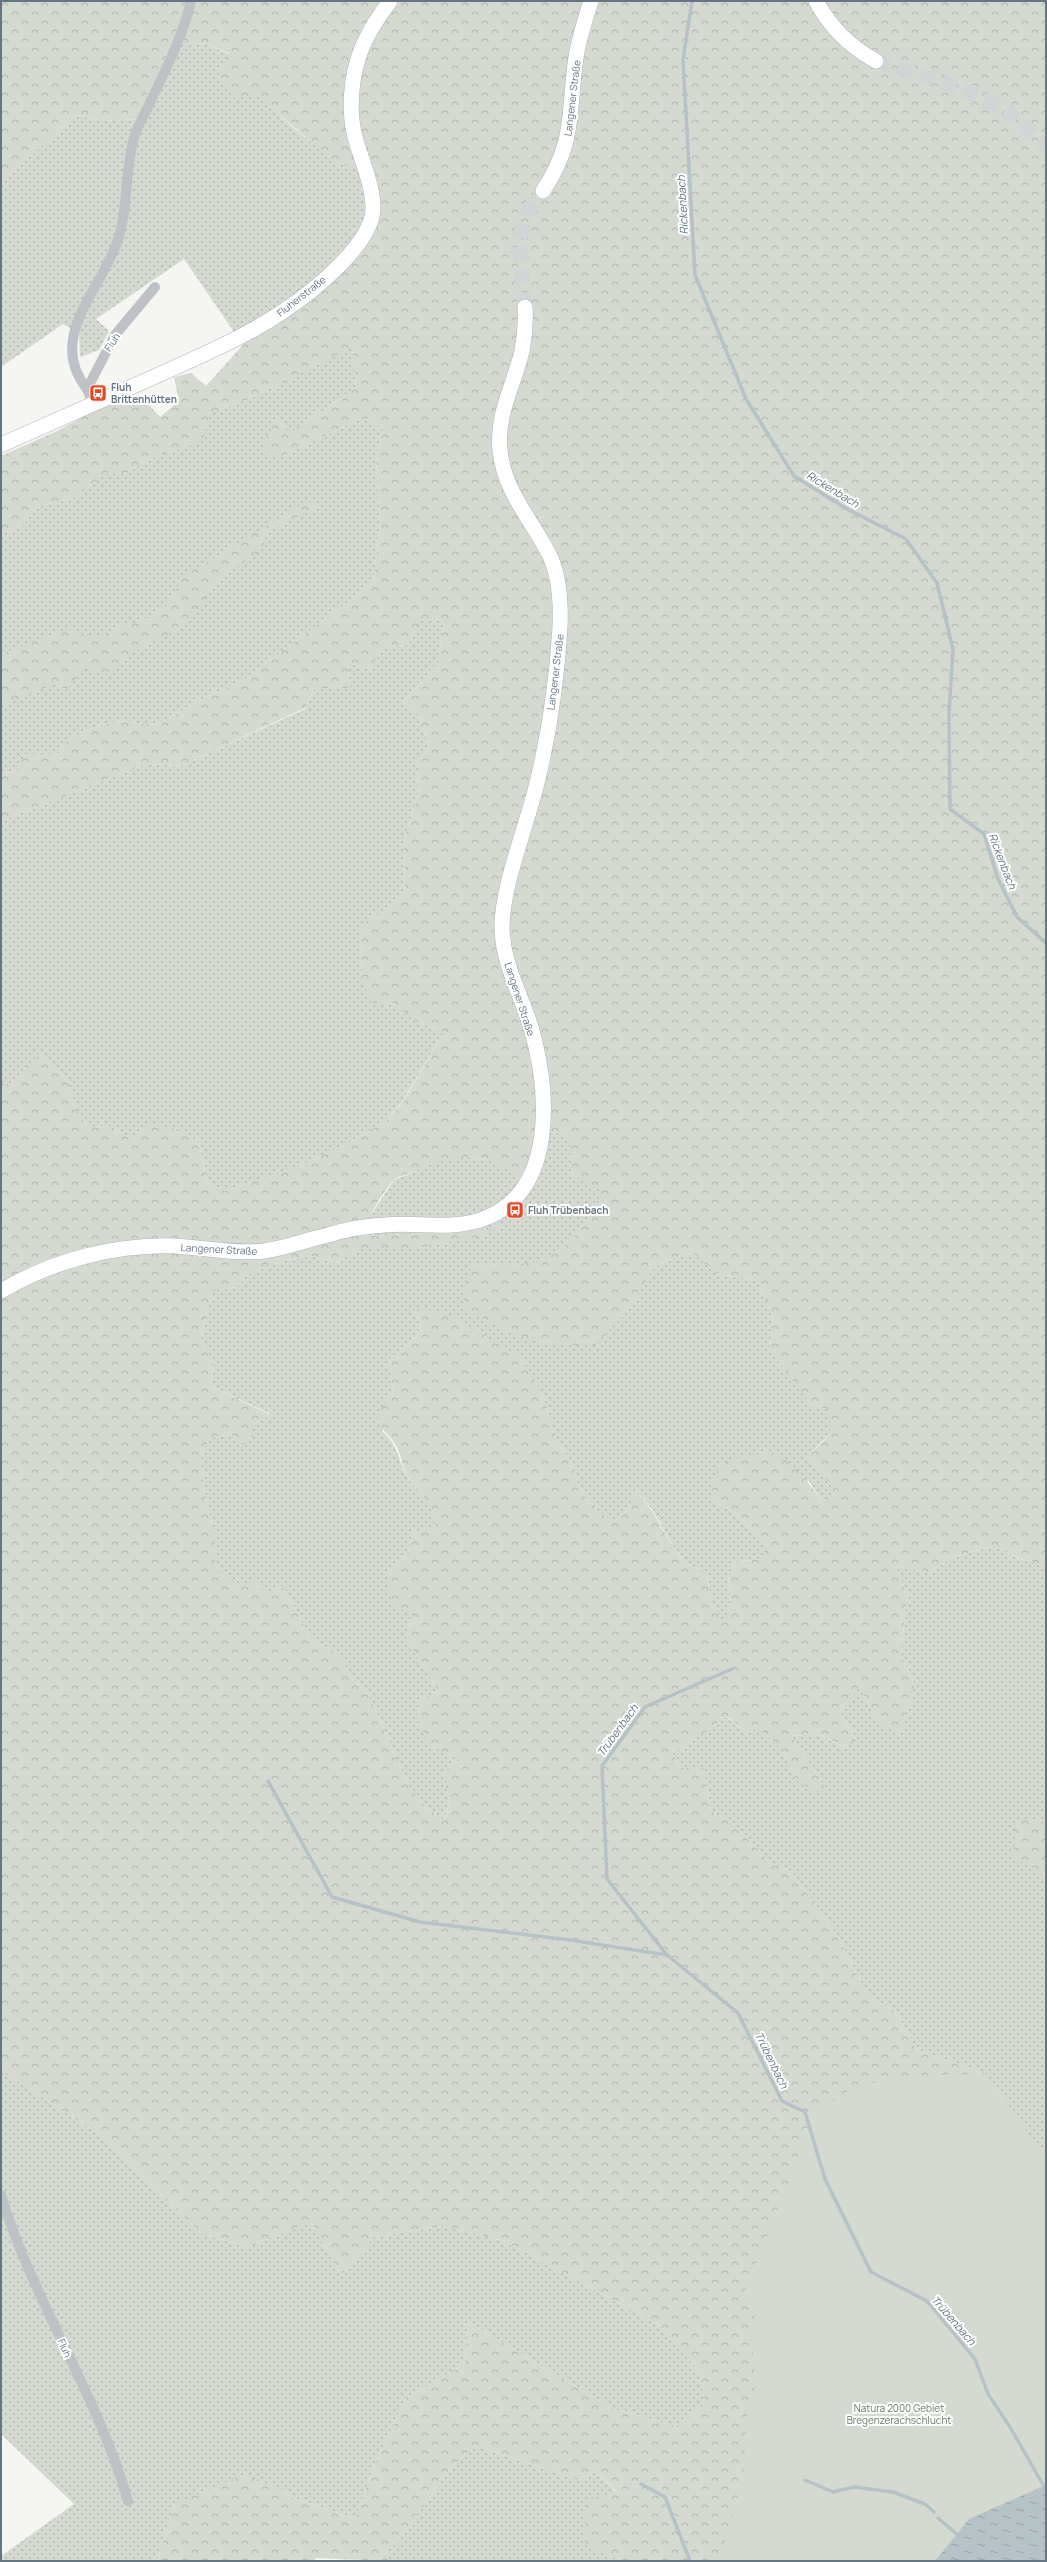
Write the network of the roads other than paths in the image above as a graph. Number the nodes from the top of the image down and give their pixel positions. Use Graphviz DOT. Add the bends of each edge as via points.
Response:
graph roads {
  1 [pos="191,1"];
  2 [pos="390,1"];
  3 [pos="591,1"];
  4 [pos="816,1"];
  5 [pos="876,61"];
  6 [pos="543,191"];
  7 [pos="155,286"];
  8 [pos="525,307"];
  9 [pos="87,389"];
  10 [pos="93,404"];
  11 [pos="1,446"];
  12 [pos="1,1291"];
  13 [pos="1,2195"];
  14 [pos="128,2501"];
  1 -- 9 [label="street" via="177,43 134,137 122,226 116,246 75,329 71,347 72,364"];
  2 -- 10 [label="main road, Fluherstraße" via="358,56 354,83 352,115 355,135 373,205 372,219 360,243 315,287 282,312 234,340"];
  3 -- 6 [label="main road, Langener Straße" via="576,58 570,128 565,149"];
  4 -- 5 [label="main road" via="824,17 840,35 857,50"];
  7 -- 9 [label="street, Fluh" via="115,336"];
  8 -- 12 [label="main road, Langener Straße" via="526,330 522,353 504,403 500,451 511,492 550,555 559,583 560,614 546,740 508,888 502,922 504,949 533,1038 543,1102 541,1142 535,1167 526,1185 511,1203 495,1214 476,1221 448,1225 390,1224 354,1228 259,1252 171,1246 120,1248 64,1262 37,1272"];
  9 -- 10 [label="street"];
  10 -- 11 [label="main road, Fluherstraße"];
  13 -- 14 [label="street, Fluh" via="17,2245 106,2437"];
}
